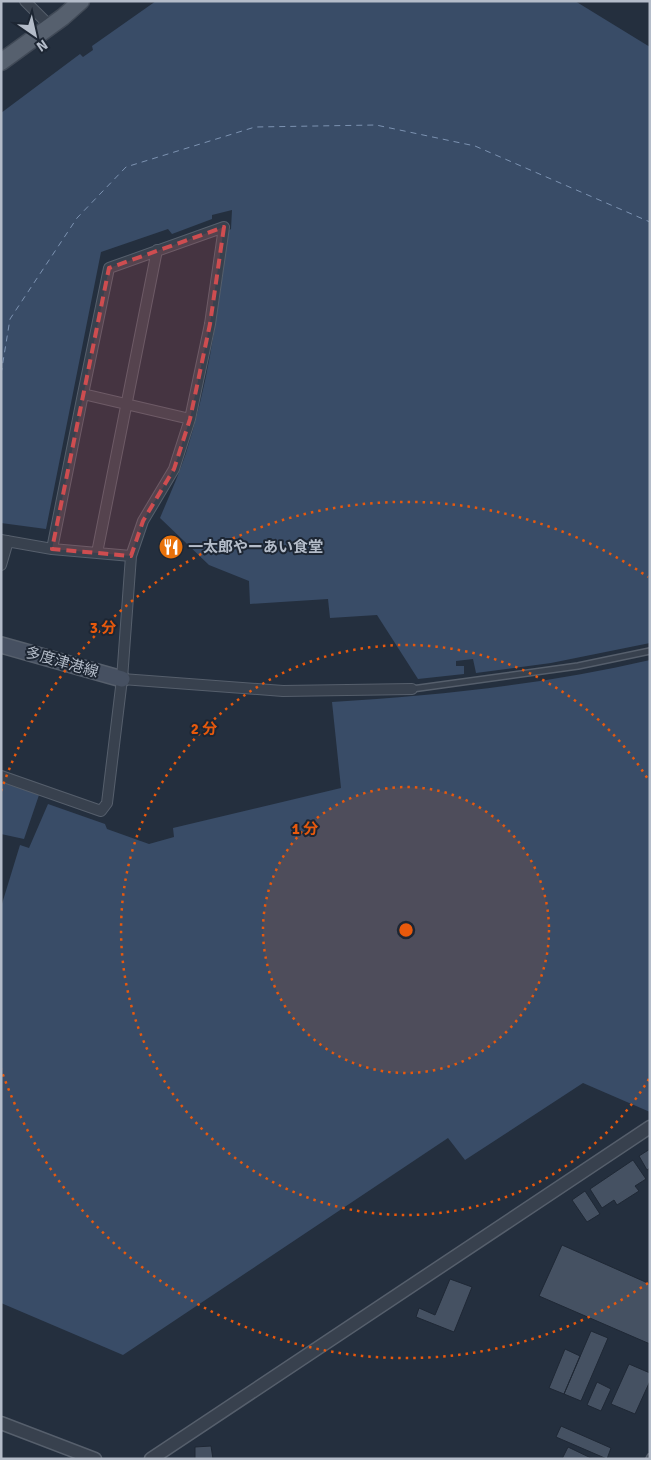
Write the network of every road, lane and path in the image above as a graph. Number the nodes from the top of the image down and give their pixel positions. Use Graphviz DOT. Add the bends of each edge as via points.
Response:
graph roads {
  1 [pos="26,1"];
  2 [pos="81,1"];
  3 [pos="50,26"];
  4 [pos="1,62"];
  5 [pos="157,250"];
  6 [pos="83,394"];
  7 [pos="126,405"];
  8 [pos="190,419"];
  9 [pos="4,540"];
  10 [pos="52,549"];
  11 [pos="97,553"];
  12 [pos="131,556"];
  13 [pos="1,565"];
  14 [pos="1,645"];
  15 [pos="650,651"];
  16 [pos="122,679"];
  17 [pos="412,689"];
  18 [pos="1,776"];
  19 [pos="650,1127"];
  20 [pos="1,1422"];
  21 [pos="95,1459"];
  22 [pos="151,1459"];
  1 -- 3 [label="street"];
  2 -- 3 [label="main road"];
  3 -- 4 [label="main road"];
  5 -- 6 [label="street" via="109,268"];
  5 -- 7 [label="street"];
  5 -- 8 [label="street" via="224,227 210,324"];
  6 -- 7 [label="street"];
  6 -- 10 [label="street"];
  7 -- 8 [label="street"];
  7 -- 11 [label="street"];
  8 -- 12 [label="street" via="174,469 143,520"];
  9 -- 10 [label="street"];
  9 -- 13 [label="street"];
  10 -- 11 [label="street"];
  11 -- 12 [label="street"];
  12 -- 16 [label="street"];
  14 -- 16 [label="main road, 多度津港線"];
  15 -- 17 [label="lane" via="578,666"];
  16 -- 17 [label="street" via="283,691"];
  16 -- 18 [label="street" via="107,803 101,811"];
  19 -- 22 [label="street"];
  20 -- 21 [label="street"];
}
